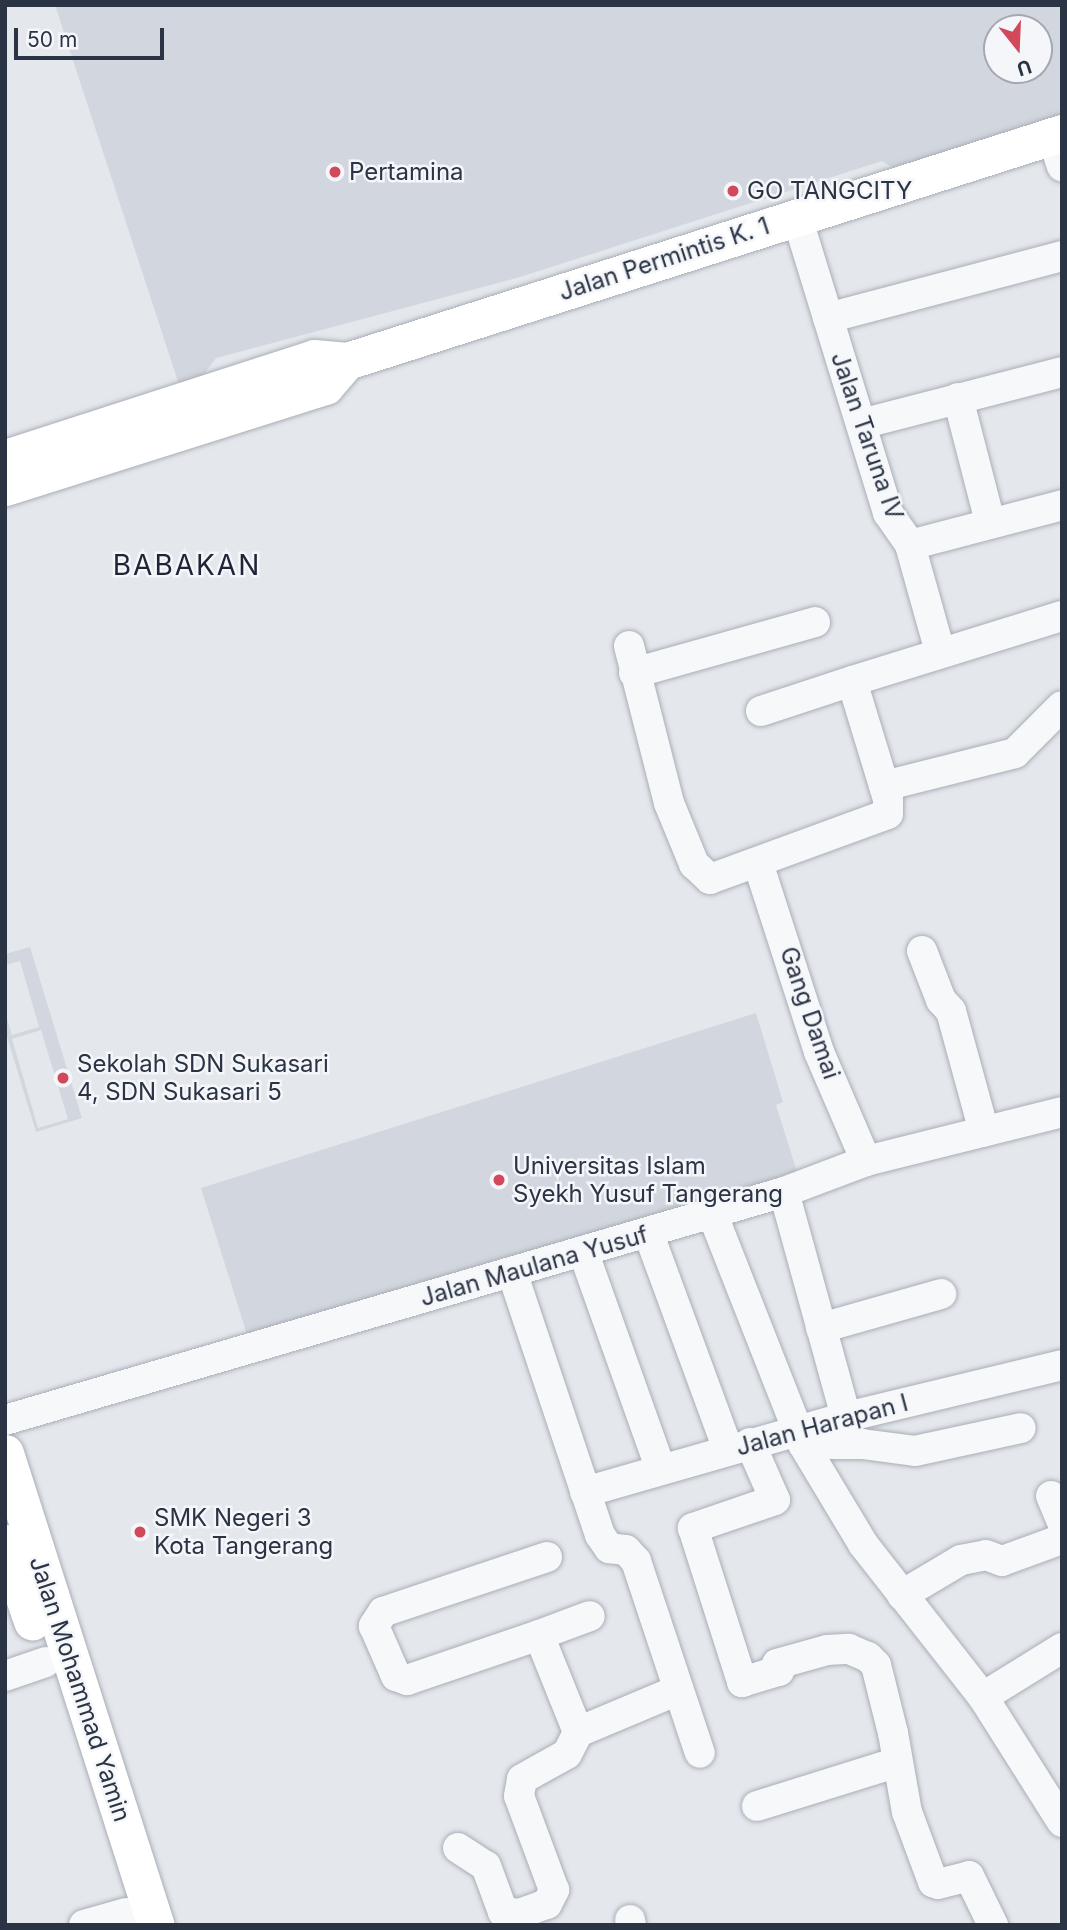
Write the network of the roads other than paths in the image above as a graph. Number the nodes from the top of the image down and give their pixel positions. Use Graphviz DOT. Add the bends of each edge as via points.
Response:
graph roads {
  1 [pos="1059,145"];
  2 [pos="797,217"];
  3 [pos="1062,256"];
  4 [pos="828,317"];
  5 [pos="347,361"];
  6 [pos="1062,372"];
  7 [pos="958,398"];
  8 [pos="861,424"];
  9 [pos="5,458"];
  10 [pos="5,487"];
  11 [pos="1062,505"];
  12 [pos="990,522"];
  13 [pos="910,545"];
  14 [pos="1062,616"];
  15 [pos="815,622"];
  16 [pos="940,653"];
  17 [pos="852,681"];
  18 [pos="1062,706"];
  19 [pos="761,711"];
  20 [pos="884,786"];
  21 [pos="758,863"];
  22 [pos="922,951"];
  23 [pos="1062,1112"];
  24 [pos="984,1132"];
  25 [pos="866,1161"];
  26 [pos="784,1192"];
  27 [pos="712,1213"];
  28 [pos="648,1232"];
  29 [pos="583,1251"];
  30 [pos="512,1272"];
  31 [pos="941,1294"];
  32 [pos="821,1328"];
  33 [pos="1062,1365"];
  34 [pos="846,1416"];
  35 [pos="5,1420"];
  36 [pos="1021,1427"];
  37 [pos="800,1437"];
  38 [pos="739,1447"];
  39 [pos="5,1453"];
  40 [pos="661,1470"];
  41 [pos="585,1492"];
  42 [pos="1062,1539"];
  43 [pos="5,1543"];
  44 [pos="547,1557"];
  45 [pos="902,1595"];
  46 [pos="590,1616"];
  47 [pos="539,1634"];
  48 [pos="1062,1648"];
  49 [pos="46,1662"];
  50 [pos="5,1676"];
  51 [pos="678,1690"];
  52 [pos="983,1697"];
  53 [pos="578,1732"];
  54 [pos="700,1753"];
  55 [pos="895,1763"];
  56 [pos="757,1806"];
  57 [pos="1062,1822"];
  58 [pos="458,1847"];
  59 [pos="137,1921"];
  60 [pos="84,1925"];
  61 [pos="993,1925"];
  1 -- 2 [label="main road, Jalan Permintis K. 1"];
  2 -- 4 [label="street, Jalan Taruna IV"];
  2 -- 5 [label="main road, Jalan Permintis K. 1"];
  3 -- 4 [label="street"];
  4 -- 8 [label="street, Jalan Taruna IV"];
  5 -- 9 [label="main road, Jalan Permintis K. 1" via="314,358"];
  5 -- 10 [label="main road, Jalan Permintis K. 1" via="325,386"];
  6 -- 7 [label="street"];
  7 -- 8 [label="street"];
  7 -- 12 [label="street"];
  8 -- 13 [label="street, Jalan Taruna IV" via="888,513"];
  11 -- 12 [label="street"];
  12 -- 13 [label="street"];
  13 -- 16 [label="street, Jalan Taruna IV"];
  14 -- 16 [label="street"];
  15 -- 21 [label="street" via="632,660 669,803 694,864 710,879"];
  16 -- 17 [label="street"];
  17 -- 19 [label="street"];
  17 -- 20 [label="street"];
  18 -- 20 [label="street" via="1015,753"];
  20 -- 21 [label="street" via="890,807 883,818"];
  21 -- 25 [label="street, Gang Damai" via="819,1052"];
  22 -- 24 [label="street" via="941,1000 951,1011"];
  23 -- 24 [label="street, Jalan Maulana Yusuf"];
  24 -- 25 [label="street, Jalan Maulana Yusuf"];
  25 -- 26 [label="street, Jalan Maulana Yusuf"];
  26 -- 27 [label="street, Jalan Maulana Yusuf"];
  26 -- 32 [label="street"];
  27 -- 28 [label="street, Jalan Maulana Yusuf"];
  27 -- 37 [label="street"];
  28 -- 29 [label="street, Jalan Maulana Yusuf"];
  28 -- 38 [label="street"];
  29 -- 30 [label="street, Jalan Maulana Yusuf"];
  29 -- 40 [label="street"];
  30 -- 35 [label="street, Jalan Maulana Yusuf"];
  30 -- 41 [label="street"];
  31 -- 32 [label="street"];
  32 -- 34 [label="street"];
  33 -- 34 [label="street, Jalan Harapan I"];
  34 -- 37 [label="street, Jalan Harapan I"];
  36 -- 37 [label="street" via="915,1451"];
  37 -- 38 [label="street, Jalan Harapan I"];
  37 -- 45 [label="street" via="863,1544"];
  38 -- 40 [label="street, Jalan Harapan I"];
  38 -- 55 [label="street" via="775,1500 693,1528 742,1682 779,1671 777,1664 827,1650 863,1654 876,1665 893,1733"];
  39 -- 59 [label="main road, Jalan Mohammad Yamin"];
  40 -- 41 [label="street, Jalan Harapan I"];
  41 -- 51 [label="street" via="604,1543 626,1550 636,1561"];
  42 -- 45 [label="street" via="1002,1561 986,1555 961,1560"];
  43 -- 49 [label="main road, Jalan Mohammad Yamin"];
  44 -- 47 [label="street" via="383,1612 375,1621 394,1673 407,1680"];
  45 -- 52 [label="street"];
  46 -- 47 [label="street"];
  47 -- 53 [label="street"];
  48 -- 52 [label="street"];
  49 -- 50 [label="street"];
  49 -- 59 [label="main road, Jalan Mohammad Yamin"];
  51 -- 53 [label="street"];
  51 -- 54 [label="street"];
  52 -- 57 [label="street"];
  53 -- 58 [label="street" via="567,1754 522,1779 518,1787 554,1890 551,1899 510,1916 503,1912 486,1866"];
  55 -- 56 [label="street" via="841,1768"];
  55 -- 61 [label="street" via="933,1882 969,1876"];
  59 -- 60 [label="street"];
}
